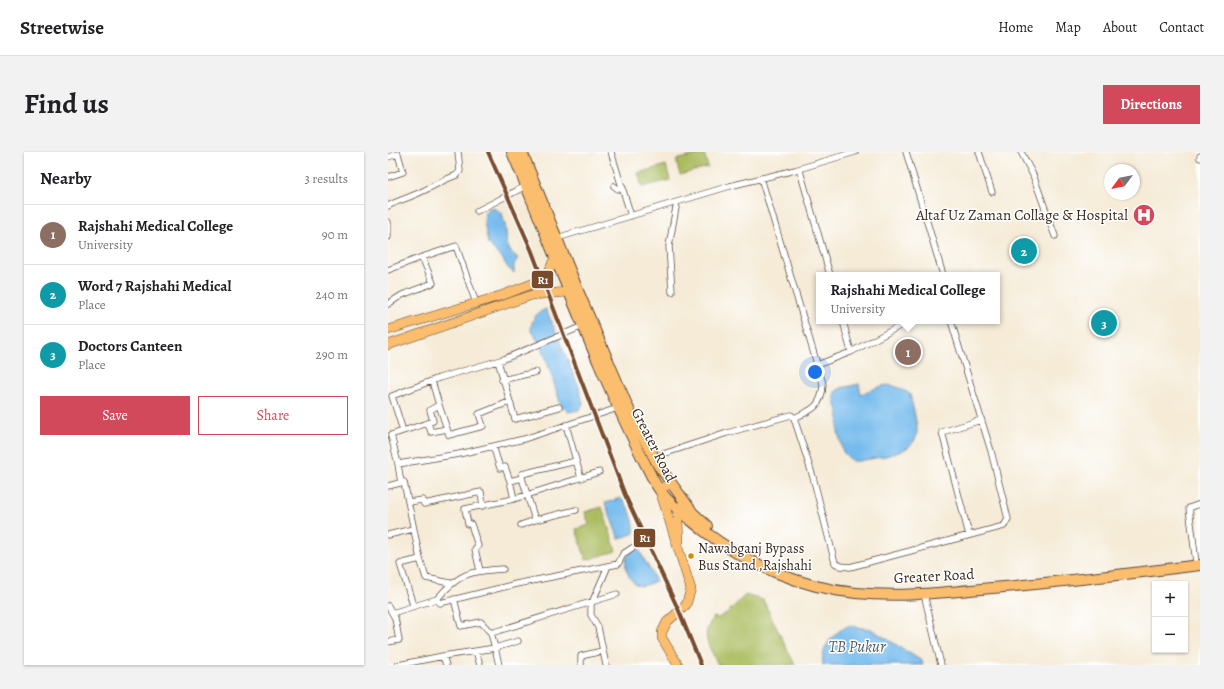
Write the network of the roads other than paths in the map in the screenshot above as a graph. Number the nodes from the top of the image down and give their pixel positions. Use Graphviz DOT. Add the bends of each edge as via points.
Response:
graph roads {
  1 [pos="458,152"];
  2 [pos="512,152"];
  3 [pos="522,152"];
  4 [pos="611,152"];
  5 [pos="855,152"];
  6 [pos="906,152"];
  7 [pos="979,152"];
  8 [pos="1020,152"];
  9 [pos="388,157"];
  10 [pos="795,170"];
  11 [pos="388,177"];
  12 [pos="761,178"];
  13 [pos="526,186"];
  14 [pos="614,186"];
  15 [pos="622,188"];
  16 [pos="992,192"];
  17 [pos="677,202"];
  18 [pos="388,206"];
  19 [pos="477,211"];
  20 [pos="631,216"];
  21 [pos="388,222"];
  22 [pos="1055,236"];
  23 [pos="388,237"];
  24 [pos="558,238"];
  25 [pos="422,257"];
  26 [pos="555,257"];
  27 [pos="388,270"];
  28 [pos="829,272"];
  29 [pos="942,272"];
  30 [pos="568,292"];
  31 [pos="672,292"];
  32 [pos="476,303"];
  33 [pos="388,304"];
  34 [pos="844,324"];
  35 [pos="903,324"];
  36 [pos="952,324"];
  37 [pos="583,326"];
  38 [pos="388,330"];
  39 [pos="388,345"];
  40 [pos="851,352"];
  41 [pos="498,361"];
  42 [pos="817,365"];
  43 [pos="536,372"];
  44 [pos="502,380"];
  45 [pos="432,381"];
  46 [pos="390,394"];
  47 [pos="509,402"];
  48 [pos="395,405"];
  49 [pos="439,405"];
  50 [pos="388,407"];
  51 [pos="559,408"];
  52 [pos="618,408"];
  53 [pos="794,418"];
  54 [pos="981,420"];
  55 [pos="428,423"];
  56 [pos="566,425"];
  57 [pos="447,429"];
  58 [pos="403,431"];
  59 [pos="390,436"];
  60 [pos="493,446"];
  61 [pos="654,457"];
  62 [pos="576,461"];
  63 [pos="398,464"];
  64 [pos="599,472"];
  65 [pos="522,478"];
  66 [pos="581,478"];
  67 [pos="510,481"];
  68 [pos="401,483"];
  69 [pos="672,484"];
  70 [pos="388,486"];
  71 [pos="660,491"];
  72 [pos="526,495"];
  73 [pos="682,498"];
  74 [pos="514,499"];
  75 [pos="408,502"];
  76 [pos="1200,504"];
  77 [pos="483,506"];
  78 [pos="576,510"];
  79 [pos="679,512"];
  80 [pos="535,520"];
  81 [pos="521,525"];
  82 [pos="413,530"];
  83 [pos="388,535"];
  84 [pos="969,535"];
  85 [pos="632,548"];
  86 [pos="420,559"];
  87 [pos="682,560"];
  88 [pos="1198,563"];
  89 [pos="608,566"];
  90 [pos="503,569"];
  91 [pos="480,571"];
  92 [pos="450,583"];
  93 [pos="968,587"];
  94 [pos="617,594"];
  95 [pos="924,594"];
  96 [pos="437,599"];
  97 [pos="454,599"];
  98 [pos="593,601"];
  99 [pos="413,605"];
  100 [pos="388,606"];
  101 [pos="392,613"];
  102 [pos="491,634"];
  103 [pos="662,638"];
  104 [pos="518,641"];
  105 [pos="388,642"];
  106 [pos="495,648"];
  107 [pos="476,651"];
  108 [pos="602,651"];
  109 [pos="444,656"];
  110 [pos="418,663"];
  111 [pos="398,665"];
  112 [pos="446,665"];
  113 [pos="480,665"];
  114 [pos="499,665"];
  115 [pos="581,665"];
  116 [pos="606,665"];
  117 [pos="670,665"];
  118 [pos="678,665"];
  119 [pos="942,665"];
  1 -- 18 [label="street" via="460,171 457,175"];
  2 -- 13 [label="highway, Greater Road"];
  3 -- 24 [label="highway, Greater Road"];
  4 -- 15 [label="street"];
  5 -- 10 [label="street"];
  6 -- 29 [label="street"];
  7 -- 16 [label="street"];
  8 -- 22 [label="street" via="1033,175"];
  9 -- 11 [label="street" via="398,154 403,172"];
  10 -- 12 [label="street"];
  10 -- 28 [label="street" via="800,171"];
  12 -- 17 [label="street"];
  12 -- 42 [label="street"];
  13 -- 19 [label="street"];
  13 -- 26 [label="highway, Greater Road"];
  14 -- 15 [label="street"];
  15 -- 20 [label="street"];
  17 -- 20 [label="street"];
  17 -- 31 [label="street" via="669,246"];
  20 -- 24 [label="street"];
  21 -- 23 [label="street"];
  24 -- 61 [label="highway, Greater Road" via="613,373"];
  25 -- 27 [label="street"];
  25 -- 32 [label="street" via="456,246"];
  25 -- 33 [label="street" via="433,283 402,295"];
  26 -- 30 [label="highway, Greater Road"];
  26 -- 32 [label="main road" via="548,274 542,280"];
  30 -- 37 [label="highway, Greater Road"];
  30 -- 39 [label="main road" via="537,293"];
  32 -- 38 [label="main road"];
  34 -- 40 [label="street"];
  35 -- 40 [label="street"];
  36 -- 54 [label="street"];
  37 -- 41 [label="street"];
  37 -- 52 [label="highway, Greater Road"];
  40 -- 42 [label="street"];
  41 -- 44 [label="street"];
  41 -- 45 [label="street"];
  42 -- 53 [label="street" via="822,384 822,397 814,408"];
  43 -- 44 [label="street"];
  44 -- 47 [label="street"];
  45 -- 46 [label="street"];
  45 -- 49 [label="street"];
  46 -- 48 [label="street"];
  47 -- 51 [label="street" via="515,419"];
  47 -- 57 [label="street" via="479,414 483,426 449,435"];
  48 -- 50 [label="street"];
  48 -- 58 [label="street"];
  49 -- 55 [label="street" via="430,410 433,421"];
  49 -- 57 [label="street"];
  52 -- 56 [label="street"];
  52 -- 71 [label="highway, Greater Road"];
  53 -- 61 [label="street" via="791,415"];
  53 -- 84 [label="street" via="813,477 834,563 850,568"];
  54 -- 84 [label="street" via="1008,519 1004,526"];
  54 -- 84 [label="street" via="942,432"];
  55 -- 57 [label="street" via="431,432"];
  55 -- 58 [label="street"];
  56 -- 60 [label="street"];
  56 -- 62 [label="street"];
  58 -- 59 [label="street"];
  59 -- 63 [label="street"];
  60 -- 63 [label="street"];
  60 -- 67 [label="street" via="500,468 505,467"];
  61 -- 69 [label="highway, Greater Road"];
  62 -- 65 [label="street" via="522,474"];
  62 -- 66 [label="street"];
  63 -- 68 [label="street"];
  64 -- 66 [label="street"];
  65 -- 67 [label="street"];
  65 -- 72 [label="street"];
  66 -- 72 [label="street"];
  67 -- 74 [label="street"];
  68 -- 70 [label="street"];
  68 -- 75 [label="street" via="404,482"];
  69 -- 71 [label="main road" via="664,486"];
  69 -- 73 [label="highway, Greater Road"];
  71 -- 79 [label="highway, Greater Road"];
  71 -- 87 [label="main road"];
  72 -- 74 [label="street"];
  72 -- 80 [label="street"];
  73 -- 79 [label="main road"];
  73 -- 93 [label="highway, Greater Road" via="706,525 732,544 771,564 803,576 853,587"];
  74 -- 77 [label="street"];
  75 -- 77 [label="street" via="423,500 424,504 481,492"];
  75 -- 82 [label="street"];
  76 -- 88 [label="street" via="1189,508"];
  77 -- 91 [label="street" via="465,509 468,524 471,524 478,546 476,549"];
  78 -- 80 [label="street"];
  79 -- 87 [label="main road" via="678,532"];
  79 -- 95 [label="highway, Greater Road" via="736,553 772,571 806,583 856,593"];
  80 -- 81 [label="street"];
  82 -- 83 [label="street"];
  82 -- 86 [label="street"];
  85 -- 89 [label="street" via="623,554 618,564"];
  86 -- 92 [label="street" via="426,578"];
  86 -- 99 [label="street" via="400,564"];
  87 -- 103 [label="main road" via="690,582 690,596 686,605 663,628"];
  88 -- 93 [label="highway, Greater Road"];
  89 -- 97 [label="street"];
  89 -- 98 [label="street"];
  90 -- 91 [label="street"];
  91 -- 92 [label="street" via="464,575"];
  92 -- 96 [label="street"];
  93 -- 95 [label="highway, Greater Road"];
  94 -- 98 [label="street"];
  95 -- 119 [label="street"];
  96 -- 97 [label="street" via="440,603"];
  96 -- 99 [label="street"];
  97 -- 102 [label="street" via="461,626 481,622"];
  98 -- 102 [label="street"];
  98 -- 108 [label="street" via="591,615 598,628"];
  99 -- 101 [label="street"];
  100 -- 101 [label="street"];
  101 -- 105 [label="street" via="399,640"];
  102 -- 106 [label="street"];
  103 -- 117 [label="main road"];
  103 -- 118 [label="main road"];
  104 -- 106 [label="street"];
  106 -- 107 [label="street"];
  106 -- 114 [label="street"];
  107 -- 109 [label="street"];
  107 -- 113 [label="street"];
  108 -- 115 [label="street" via="582,656"];
  108 -- 116 [label="street"];
  109 -- 110 [label="street"];
  109 -- 112 [label="street"];
  110 -- 111 [label="street"];
}
